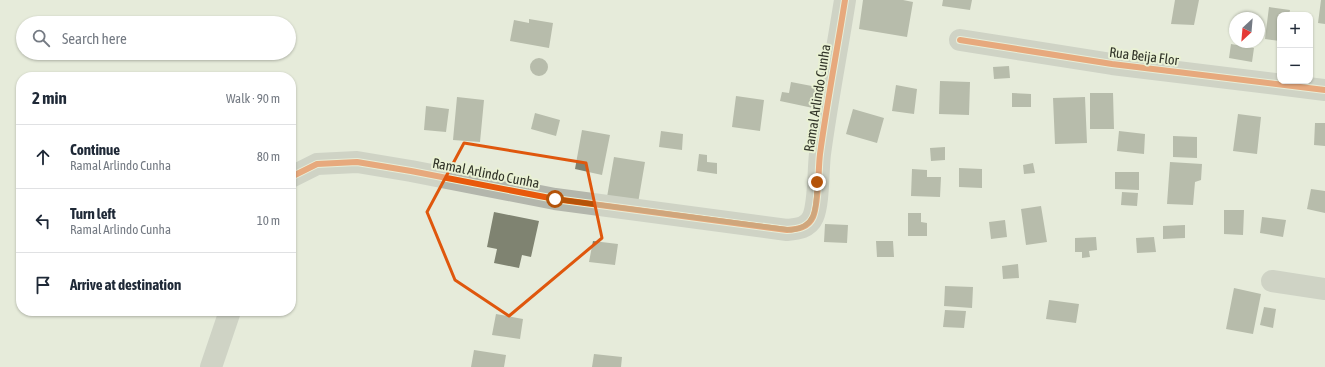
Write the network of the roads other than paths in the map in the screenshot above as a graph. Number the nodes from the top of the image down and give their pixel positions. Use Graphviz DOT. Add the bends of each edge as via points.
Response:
graph roads {
  1 [pos="845,0"];
  2 [pos="960,40"];
  3 [pos="1325,90"];
  4 [pos="296,174"];
  5 [pos="1272,281"];
  6 [pos="1325,289"];
  7 [pos="228,316"];
  8 [pos="211,367"];
  1 -- 4 [label="street, Ramal Arlindo Cunha" via="821,148 816,206 812,218 802,228 787,230 555,199 357,162 317,164"];
  2 -- 3 [label="street, Rua Beija Flor" via="1112,64"];
  5 -- 6 [label="street"];
  7 -- 8 [label="street"];
}
